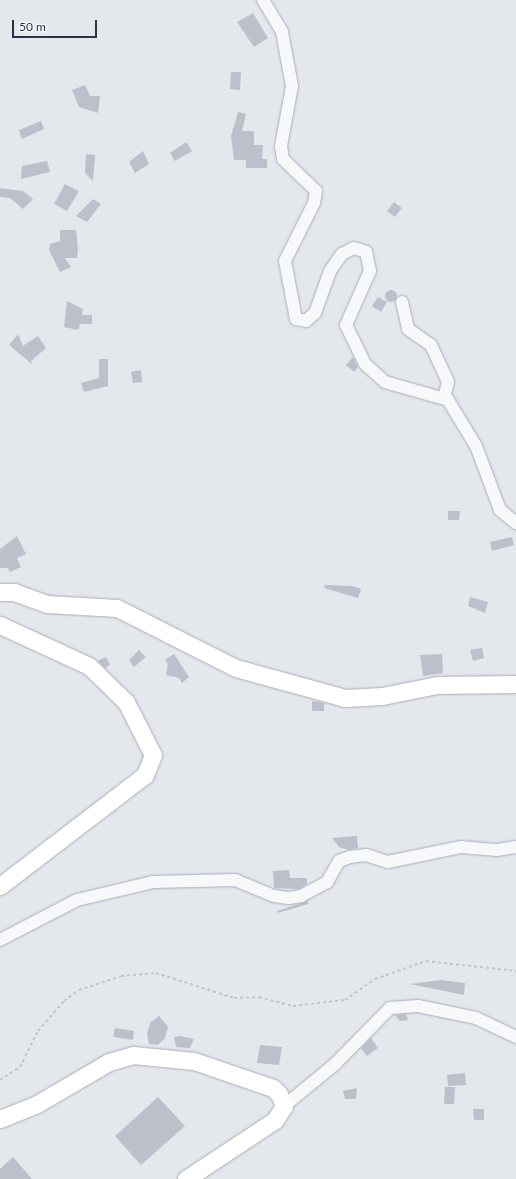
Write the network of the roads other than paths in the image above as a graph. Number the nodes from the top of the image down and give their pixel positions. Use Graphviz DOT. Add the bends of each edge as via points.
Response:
graph roads {
  1 [pos="263,0"];
  2 [pos="402,302"];
  3 [pos="444,398"];
  4 [pos="516,524"];
  5 [pos="0,592"];
  6 [pos="0,625"];
  7 [pos="516,684"];
  8 [pos="516,846"];
  9 [pos="0,886"];
  10 [pos="0,940"];
  11 [pos="516,1037"];
  12 [pos="284,1106"];
  13 [pos="0,1119"];
  14 [pos="186,1179"];
  1 -- 3 [label="street" via="282,32 292,86 281,146 283,159 316,191 314,203 285,261 293,313 301,322 312,318 330,271 342,254 347,250 361,249 369,258 370,271 346,325 365,364 385,382"];
  2 -- 3 [label="street" via="408,329 431,345 443,369 449,385"];
  3 -- 4 [label="street" via="456,410 476,446 500,510"];
  5 -- 7 [label="street" via="14,592 47,604 117,608 236,668 345,698 382,696 437,685"];
  6 -- 9 [label="street" via="89,666 126,702 153,755 145,775"];
  8 -- 10 [label="street" via="497,850 461,847 388,862 366,855 350,857 339,861 326,882 301,896 290,898 274,896 235,880 153,882 77,900"];
  11 -- 12 [label="street" via="476,1018 418,1006 390,1008 334,1065"];
  12 -- 13 [label="street" via="273,1088 194,1060 133,1056 109,1062 36,1104"];
  12 -- 14 [label="street" via="275,1120"];
}
